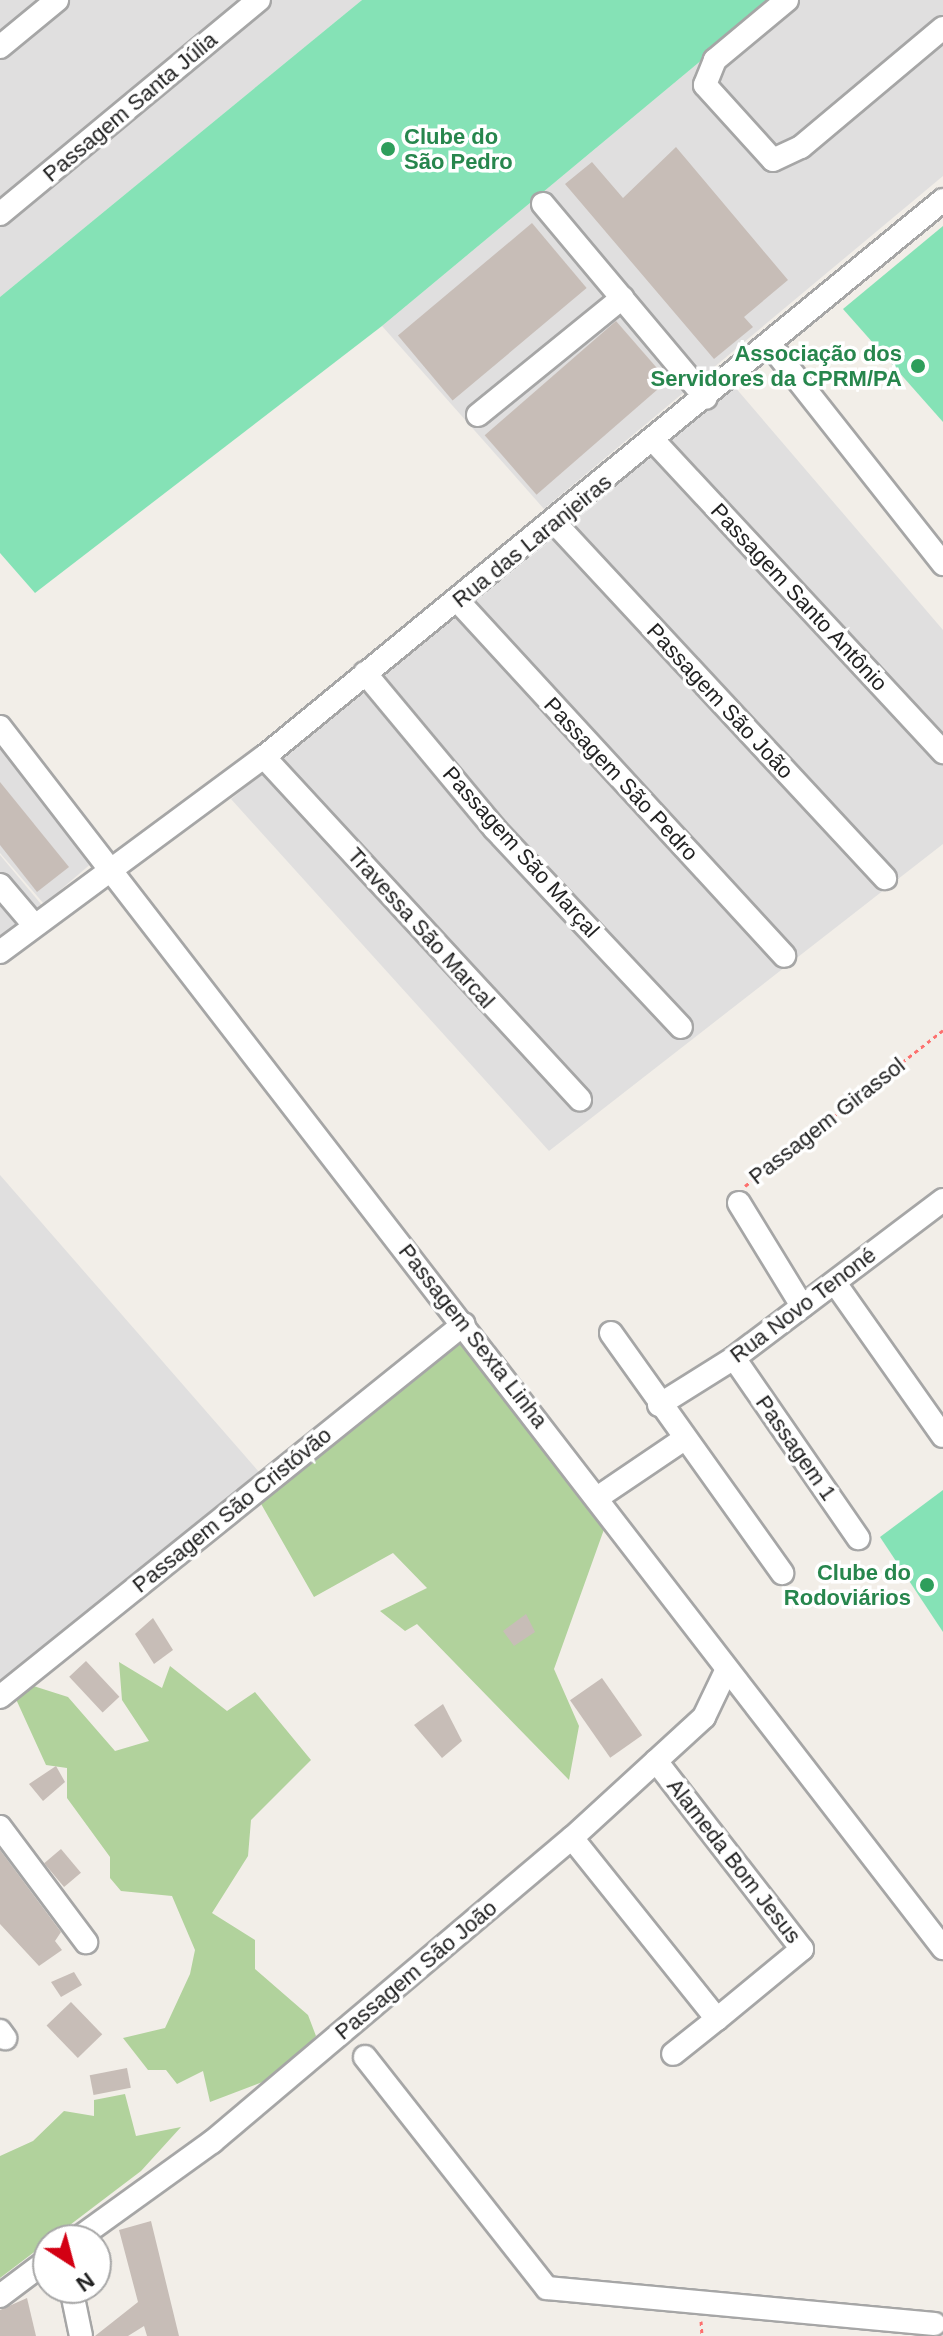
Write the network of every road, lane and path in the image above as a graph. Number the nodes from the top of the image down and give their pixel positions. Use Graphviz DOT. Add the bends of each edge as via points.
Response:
graph roads {
  1 [pos="57,0"];
  2 [pos="259,0"];
  3 [pos="787,0"];
  4 [pos="943,28"];
  5 [pos="0,47"];
  6 [pos="943,200"];
  7 [pos="543,204"];
  8 [pos="0,214"];
  9 [pos="622,298"];
  10 [pos="771,346"];
  11 [pos="706,398"];
  12 [pos="478,415"];
  13 [pos="654,441"];
  14 [pos="555,523"];
  15 [pos="943,564"];
  16 [pos="458,601"];
  17 [pos="365,673"];
  18 [pos="0,727"];
  19 [pos="943,752"];
  20 [pos="264,757"];
  21 [pos="108,866"];
  22 [pos="885,878"];
  23 [pos="0,885"];
  24 [pos="34,925"];
  25 [pos="0,952"];
  26 [pos="784,956"];
  27 [pos="681,1027"];
  28 [pos="943,1030"];
  29 [pos="580,1099"];
  30 [pos="739,1203"];
  31 [pos="942,1204"];
  32 [pos="835,1283"];
  33 [pos="802,1306"];
  34 [pos="464,1324"];
  35 [pos="611,1333"];
  36 [pos="734,1358"];
  37 [pos="659,1405"];
  38 [pos="943,1436"];
  39 [pos="684,1439"];
  40 [pos="597,1498"];
  41 [pos="858,1538"];
  42 [pos="782,1573"];
  43 [pos="726,1671"];
  44 [pos="0,1697"];
  45 [pos="656,1761"];
  46 [pos="0,1827"];
  47 [pos="572,1838"];
  48 [pos="86,1942"];
  49 [pos="943,1948"];
  50 [pos="717,2019"];
  51 [pos="673,2054"];
  52 [pos="365,2057"];
  53 [pos="98,2224"];
  54 [pos="32,2272"];
  55 [pos="0,2296"];
  56 [pos="74,2304"];
  57 [pos="935,2322"];
  58 [pos="81,2336"];
  1 -- 5 [label="street"];
  2 -- 8 [label="street, Passagem Santa Júlia"];
  3 -- 4 [label="street" via="715,60 705,85 773,160 801,147"];
  6 -- 10 [label="street, Rua das Laranjeiras"];
  7 -- 9 [label="street"];
  9 -- 11 [label="street"];
  9 -- 12 [label="street"];
  10 -- 11 [label="street, Rua das Laranjeiras"];
  10 -- 15 [label="street"];
  11 -- 13 [label="street, Rua das Laranjeiras"];
  13 -- 14 [label="street, Rua das Laranjeiras"];
  13 -- 19 [label="street, Passagem Santo Antônio"];
  14 -- 16 [label="street, Rua das Laranjeiras"];
  14 -- 22 [label="street, Passagem São João"];
  16 -- 17 [label="street, Rua das Laranjeiras"];
  16 -- 26 [label="street, Passagem São Pedro"];
  17 -- 20 [label="street, Rua das Laranjeiras"];
  17 -- 27 [label="street, Passagem São Marçal" via="494,828"];
  18 -- 21 [label="street, Passagem Sexta Linha"];
  20 -- 21 [label="street, Rua das Laranjeiras"];
  20 -- 29 [label="street, Travessa São Marcal"];
  21 -- 24 [label="street, Rua das Laranjeiras"];
  21 -- 34 [label="street, Passagem Sexta Linha"];
  23 -- 24 [label="street"];
  24 -- 25 [label="street, Rua das Laranjeiras"];
  28 -- 30 [label="path, Passagem Girassol" via="747,1181"];
  30 -- 33 [label="street, Passagem Girassol"];
  31 -- 32 [label="street, Rua Novo Tenoné"];
  32 -- 33 [label="street, Rua Novo Tenoné"];
  32 -- 38 [label="street"];
  33 -- 36 [label="street, Rua Novo Tenoné"];
  34 -- 40 [label="street, Passagem Sexta Linha"];
  34 -- 44 [label="street, Passagem São Cristóvão"];
  35 -- 37 [label="street"];
  36 -- 37 [label="street, Rua Novo Tenoné"];
  36 -- 41 [label="street, Passagem 1"];
  37 -- 39 [label="street"];
  39 -- 40 [label="street"];
  39 -- 42 [label="street"];
  40 -- 43 [label="street, Passagem Sexta Linha"];
  43 -- 45 [label="street, Passagem São João" via="704,1717"];
  43 -- 49 [label="street, Passagem Sexta Linha"];
  45 -- 47 [label="street, Passagem São João"];
  45 -- 50 [label="street, Alameda Bom Jesus" via="802,1949"];
  46 -- 48 [label="street"];
  47 -- 50 [label="street"];
  47 -- 53 [label="street, Passagem São João" via="212,2142"];
  50 -- 51 [label="street"];
  52 -- 57 [label="street" via="547,2288"];
  54 -- 55 [label="street"];
  56 -- 58 [label="street"];
}
